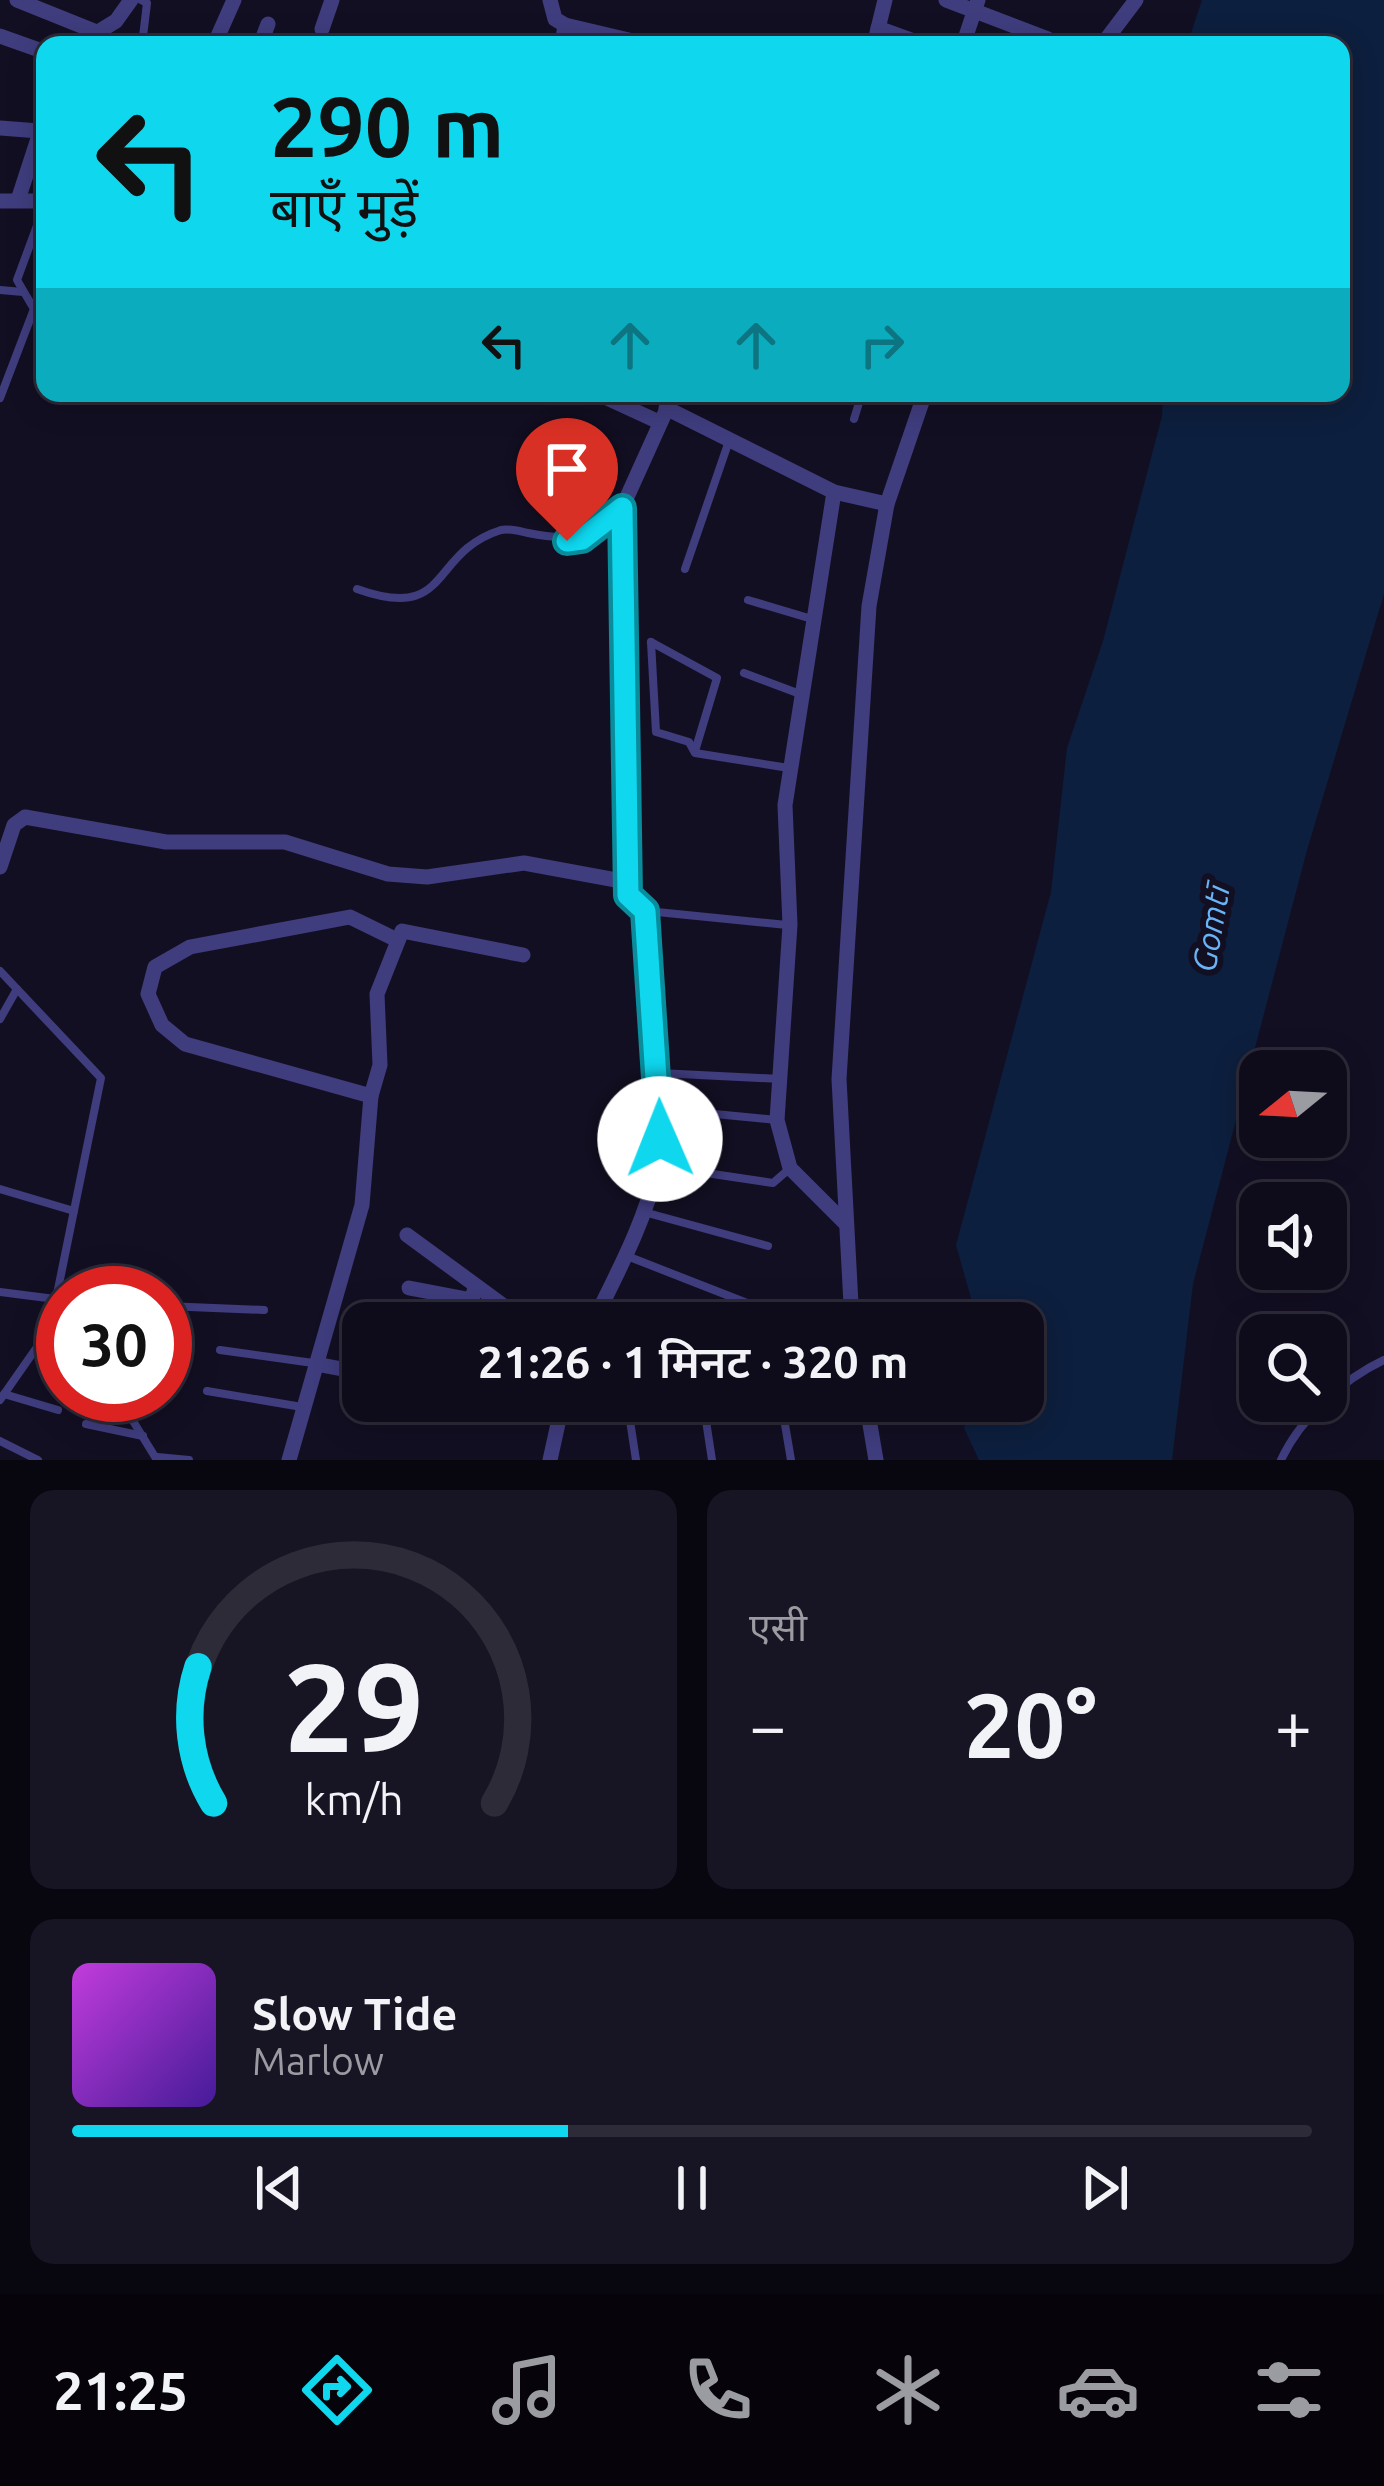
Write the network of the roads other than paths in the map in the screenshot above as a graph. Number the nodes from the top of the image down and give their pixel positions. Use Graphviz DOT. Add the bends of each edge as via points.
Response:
graph roads {
  1 [pos="130,0"];
  2 [pos="141,0"];
  3 [pos="234,0"];
  4 [pos="332,0"];
  5 [pos="550,0"];
  6 [pos="885,0"];
  7 [pos="946,0"];
  8 [pos="1136,0"];
  9 [pos="27,1"];
  10 [pos="976,5"];
  11 [pos="268,24"];
  12 [pos="565,25"];
  13 [pos="322,29"];
  14 [pos="99,33"];
  15 [pos="0,36"];
  16 [pos="94,36"];
  17 [pos="143,36"];
  18 [pos="218,36"];
  19 [pos="263,36"];
  20 [pos="563,36"];
  21 [pos="612,36"];
  22 [pos="876,36"];
  23 [pos="965,36"];
  24 [pos="1042,36"];
  25 [pos="1109,36"];
  26 [pos="36,49"];
  27 [pos="36,125"];
  28 [pos="0,128"];
  29 [pos="36,143"];
  30 [pos="18,200"];
  31 [pos="0,201"];
  32 [pos="36,201"];
  33 [pos="36,227"];
  34 [pos="0,290"];
  35 [pos="24,292"];
  36 [pos="5,373"];
  37 [pos="0,398"];
  38 [pos="859,402"];
  39 [pos="922,402"];
  40 [pos="666,408"];
  41 [pos="854,418"];
  42 [pos="731,436"];
  43 [pos="834,492"];
  44 [pos="887,504"];
  45 [pos="622,508"];
  46 [pos="685,569"];
  47 [pos="357,589"];
  48 [pos="748,600"];
  49 [pos="813,619"];
  50 [pos="744,673"];
  51 [pos="802,694"];
  52 [pos="695,752"];
  53 [pos="790,768"];
  54 [pos="0,867"];
  55 [pos="627,882"];
  56 [pos="645,911"];
  57 [pos="790,925"];
  58 [pos="397,940"];
  59 [pos="523,955"];
  60 [pos="0,971"];
  61 [pos="17,988"];
  62 [pos="0,1019"];
  63 [pos="658,1073"];
  64 [pos="779,1079"];
  65 [pos="371,1096"];
  66 [pos="662,1109"];
  67 [pos="777,1120"];
  68 [pos="658,1166"];
  69 [pos="790,1168"];
  70 [pos="0,1189"];
  71 [pos="74,1210"];
  72 [pos="644,1212"];
  73 [pos="846,1224"];
  74 [pos="407,1235"];
  75 [pos="768,1246"];
  76 [pos="626,1256"];
  77 [pos="65,1266"];
  78 [pos="409,1288"];
  79 [pos="0,1292"];
  80 [pos="473,1294"];
  81 [pos="36,1297"];
  82 [pos="471,1302"];
  83 [pos="488,1302"];
  84 [pos="603,1302"];
  85 [pos="744,1302"];
  86 [pos="851,1302"];
  87 [pos="192,1307"];
  88 [pos="264,1310"];
  89 [pos="36,1348"];
  90 [pos="220,1350"];
  91 [pos="1384,1360"];
  92 [pos="316,1364"];
  93 [pos="342,1369"];
  94 [pos="207,1391"];
  95 [pos="2,1397"];
  96 [pos="36,1405"];
  97 [pos="304,1407"];
  98 [pos="133,1422"];
  99 [pos="558,1422"];
  100 [pos="630,1422"];
  101 [pos="706,1422"];
  102 [pos="785,1422"];
  103 [pos="870,1422"];
  104 [pos="86,1424"];
  105 [pos="142,1436"];
  106 [pos="0,1442"];
  107 [pos="157,1458"];
  108 [pos="38,1460"];
  109 [pos="189,1460"];
  110 [pos="289,1460"];
  111 [pos="550,1460"];
  112 [pos="636,1460"];
  113 [pos="712,1460"];
  114 [pos="791,1460"];
  115 [pos="876,1460"];
  116 [pos="1281,1460"];
  1 -- 14 [label="street"];
  2 -- 17 [label="lane"];
  3 -- 18 [label="street"];
  4 -- 13 [label="street"];
  5 -- 12 [label="street"];
  6 -- 22 [label="street"];
  7 -- 10 [label="street"];
  8 -- 25 [label="street"];
  9 -- 14 [label="street"];
  10 -- 23 [label="street"];
  10 -- 24 [label="street"];
  11 -- 19 [label="street"];
  12 -- 20 [label="street"];
  12 -- 21 [label="street"];
  14 -- 16 [label="street"];
  15 -- 26 [label="street"];
  27 -- 28 [label="street"];
  29 -- 30 [label="street"];
  30 -- 31 [label="street"];
  30 -- 32 [label="street"];
  33 -- 35 [label="lane" via="17,280"];
  34 -- 35 [label="lane"];
  35 -- 36 [label="lane" via="34,309"];
  36 -- 37 [label="lane"];
  38 -- 41 [label="lane"];
  39 -- 44 [label="street"];
  40 -- 42 [label="street"];
  40 -- 45 [label="street"];
  42 -- 43 [label="street"];
  42 -- 46 [label="lane"];
  43 -- 44 [label="street"];
  43 -- 49 [label="street"];
  44 -- 73 [label="street" via="869,606 844,991"];
  45 -- 47 [label="lane" via="582,539 504,528 468,548 419,596 395,602"];
  45 -- 55 [label="street"];
  48 -- 49 [label="lane"];
  49 -- 51 [label="street"];
  50 -- 51 [label="lane"];
  51 -- 53 [label="street"];
  52 -- 52 [label="lane" via="717,678 651,642 656,732 689,742"];
  52 -- 53 [label="lane"];
  53 -- 57 [label="street"];
  54 -- 55 [label="street" via="14,825 25,817 166,842 285,842 388,874 427,877 524,863"];
  55 -- 56 [label="street" via="628,895"];
  56 -- 57 [label="lane"];
  56 -- 63 [label="street"];
  57 -- 64 [label="street"];
  58 -- 59 [label="street" via="402,931"];
  58 -- 65 [label="street" via="377,994 380,1065"];
  58 -- 65 [label="street" via="350,917 190,947 155,967 148,994 163,1025 185,1044"];
  60 -- 61 [label="lane"];
  61 -- 62 [label="lane"];
  61 -- 71 [label="lane" via="101,1078"];
  63 -- 64 [label="lane"];
  63 -- 66 [label="street"];
  64 -- 67 [label="street"];
  65 -- 92 [label="street" via="362,1205"];
  66 -- 67 [label="lane"];
  66 -- 68 [label="street"];
  67 -- 69 [label="street"];
  68 -- 69 [label="lane" via="773,1183"];
  68 -- 72 [label="street"];
  69 -- 73 [label="street"];
  70 -- 71 [label="lane"];
  71 -- 77 [label="lane"];
  72 -- 75 [label="lane"];
  72 -- 76 [label="street"];
  73 -- 86 [label="street"];
  74 -- 80 [label="street"];
  76 -- 84 [label="street"];
  76 -- 85 [label="lane"];
  78 -- 80 [label="street"];
  79 -- 81 [label="lane"];
  80 -- 82 [label="street"];
  80 -- 83 [label="street"];
  87 -- 88 [label="lane"];
  89 -- 95 [label="lane"];
  90 -- 92 [label="lane"];
  91 -- 116 [label="lane" via="1320,1407"];
  92 -- 93 [label="street"];
  92 -- 97 [label="street"];
  94 -- 97 [label="lane"];
  95 -- 96 [label="lane"];
  97 -- 110 [label="street"];
  98 -- 105 [label="lane"];
  99 -- 111 [label="street"];
  100 -- 112 [label="lane"];
  101 -- 113 [label="lane"];
  102 -- 114 [label="lane"];
  103 -- 115 [label="street"];
  104 -- 105 [label="lane"];
  105 -- 107 [label="lane"];
  106 -- 108 [label="lane"];
  107 -- 109 [label="lane"];
}
